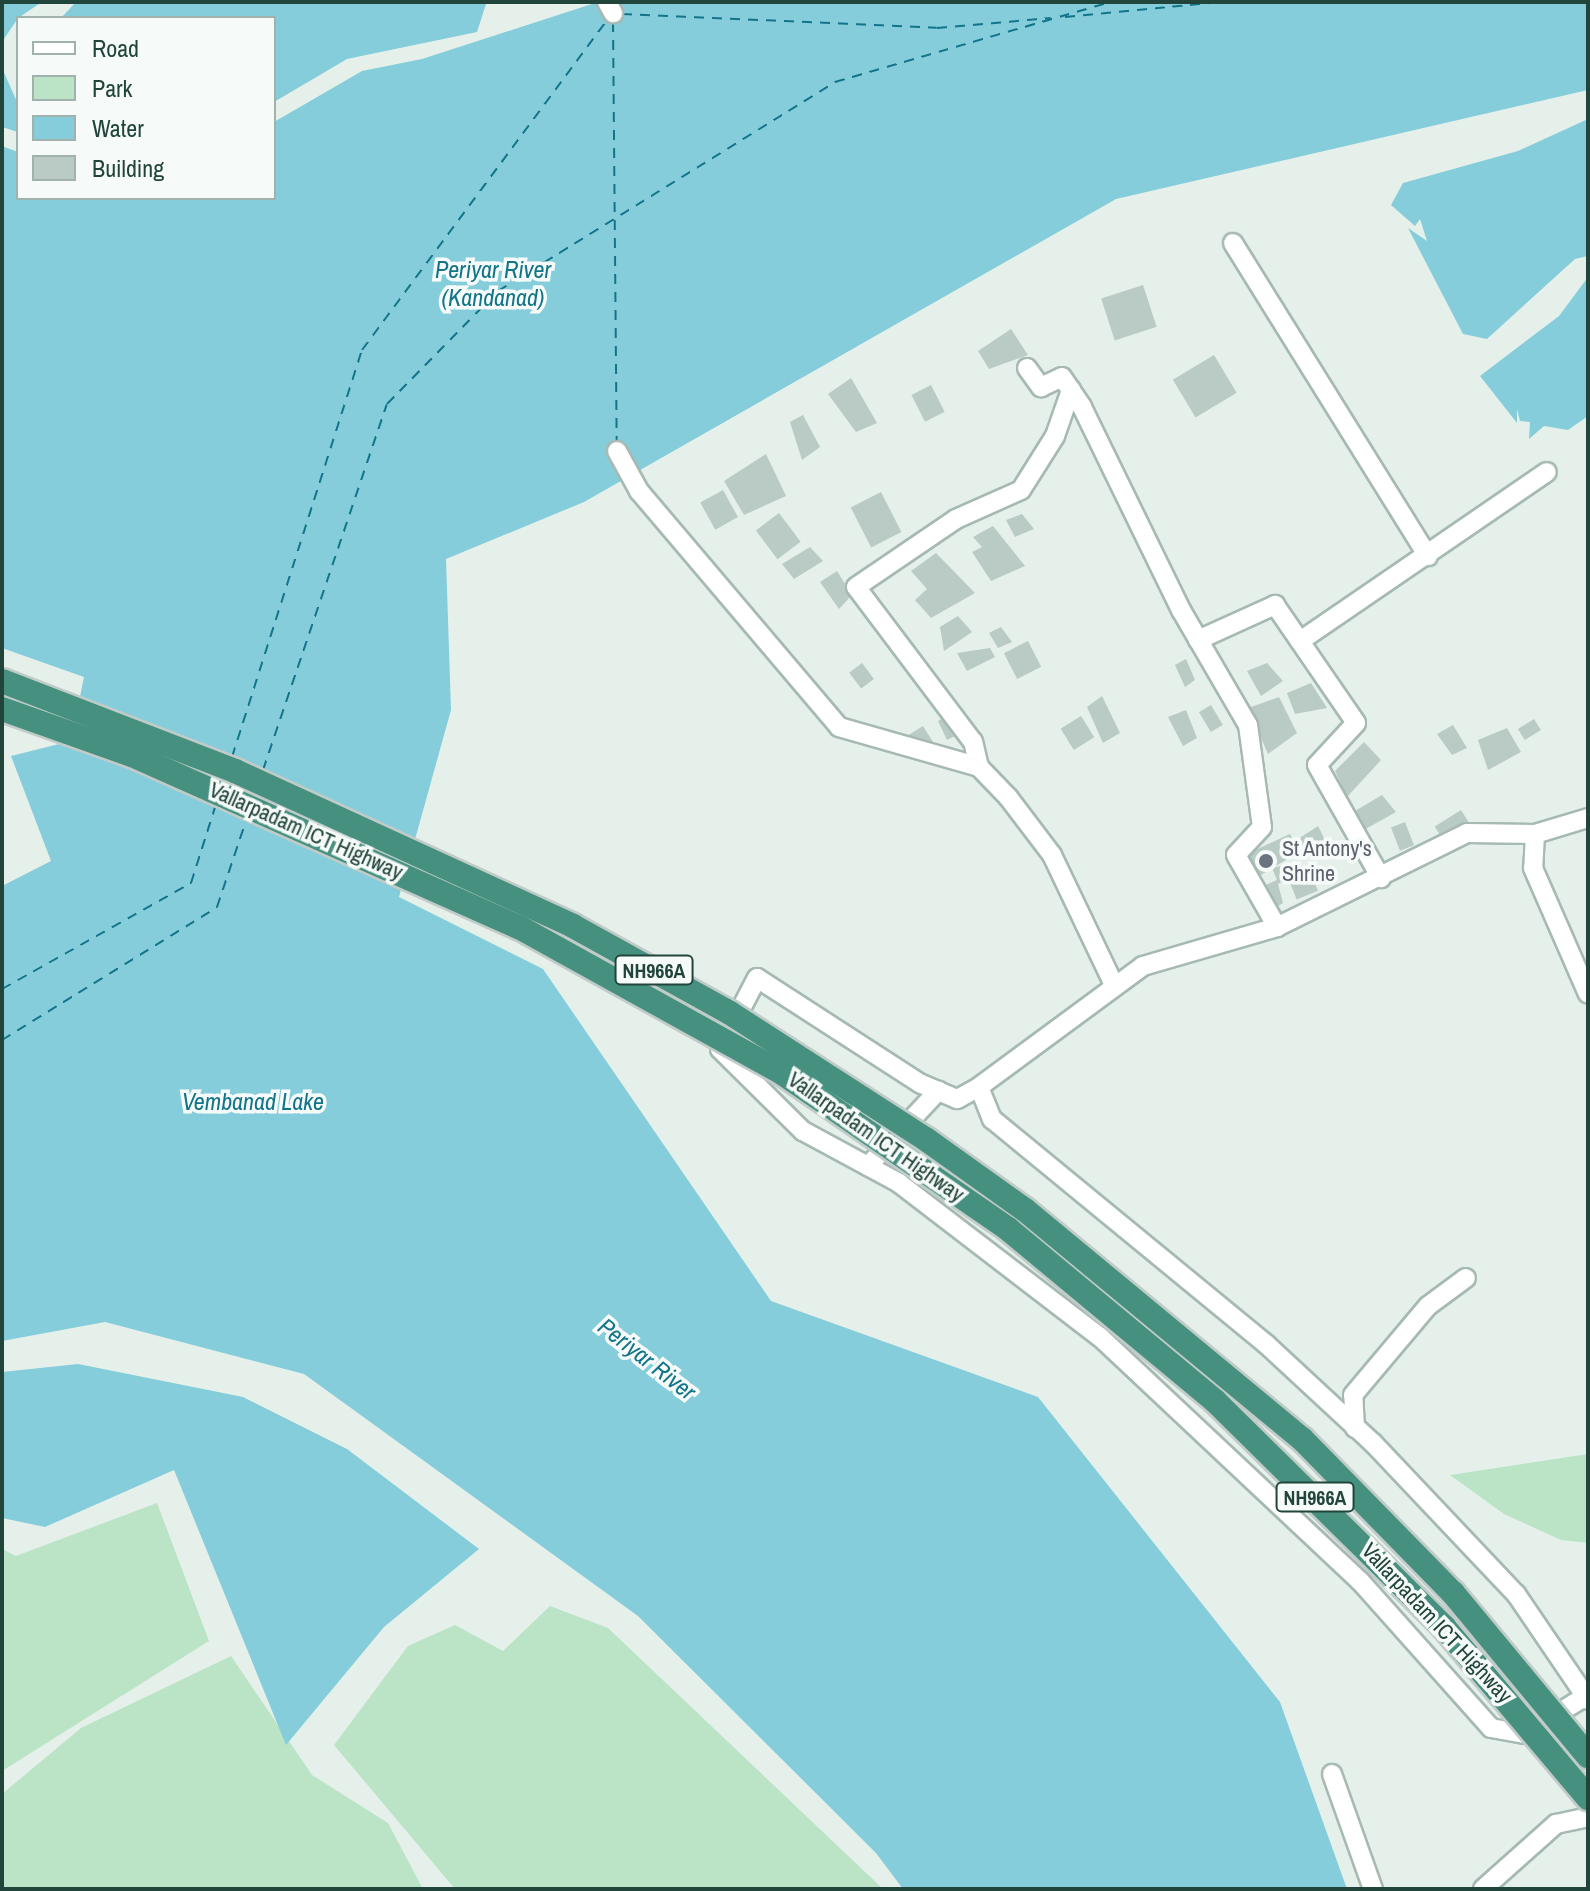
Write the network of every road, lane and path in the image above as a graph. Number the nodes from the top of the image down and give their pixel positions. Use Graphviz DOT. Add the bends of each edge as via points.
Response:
graph roads {
  1 [pos="1233,243"];
  2 [pos="1027,368"];
  3 [pos="1071,390"];
  4 [pos="617,451"];
  5 [pos="1547,472"];
  6 [pos="1428,556"];
  7 [pos="1198,640"];
  8 [pos="1300,641"];
  9 [pos="2,681"];
  10 [pos="2,709"];
  11 [pos="979,767"];
  12 [pos="1588,818"];
  13 [pos="1535,834"];
  14 [pos="1381,878"];
  15 [pos="1277,927"];
  16 [pos="1114,985"];
  17 [pos="1588,994"];
  18 [pos="979,1087"];
  19 [pos="938,1091"];
  20 [pos="868,1166"];
  21 [pos="1466,1278"];
  22 [pos="1355,1428"];
  23 [pos="1587,1698"];
  24 [pos="1588,1756"];
  25 [pos="1332,1774"];
  26 [pos="1588,1798"];
  27 [pos="1588,1817"];
  28 [pos="1373,1889"];
  29 [pos="1483,1889"];
  1 -- 6 [label="street"];
  2 -- 3 [label="street" via="1041,387 1062,377"];
  3 -- 7 [label="street"];
  3 -- 11 [label="street" via="1055,436 1021,490 956,519 856,587 973,742"];
  4 -- 11 [label="street" via="639,491 839,727"];
  5 -- 6 [label="street"];
  6 -- 8 [label="street"];
  7 -- 8 [label="street" via="1275,605"];
  7 -- 15 [label="street" via="1248,725 1262,827 1236,855"];
  8 -- 14 [label="street" via="1356,723 1317,765"];
  9 -- 24 [label="highway, Vallarpadam ICT Highway / NH966A, bridge" via="235,771 573,926 771,1038 927,1140 1025,1210 1302,1439 1453,1593"];
  10 -- 26 [label="highway, Vallarpadam ICT Highway / NH966A, bridge" via="302,827 519,927 641,989 820,1099 1008,1229 1215,1401 1444,1627"];
  11 -- 16 [label="street" via="1052,855"];
  12 -- 13 [label="street"];
  13 -- 14 [label="street" via="1467,833"];
  13 -- 17 [label="street" via="1533,868"];
  14 -- 15 [label="street"];
  15 -- 16 [label="street" via="1143,966"];
  16 -- 18 [label="street"];
  18 -- 19 [label="street" via="957,1099"];
  18 -- 22 [label="street" via="992,1119 1266,1344"];
  19 -- 20 [label="street"];
  19 -- 20 [label="street" via="757,978 720,1049 803,1131"];
  20 -- 23 [label="street" via="1146,1377 1360,1581 1491,1728 1525,1734"];
  21 -- 22 [label="street" via="1428,1306 1353,1395"];
  22 -- 23 [label="street" via="1516,1594"];
  25 -- 28 [label="street"];
  27 -- 29 [label="street" via="1556,1824"];
}
